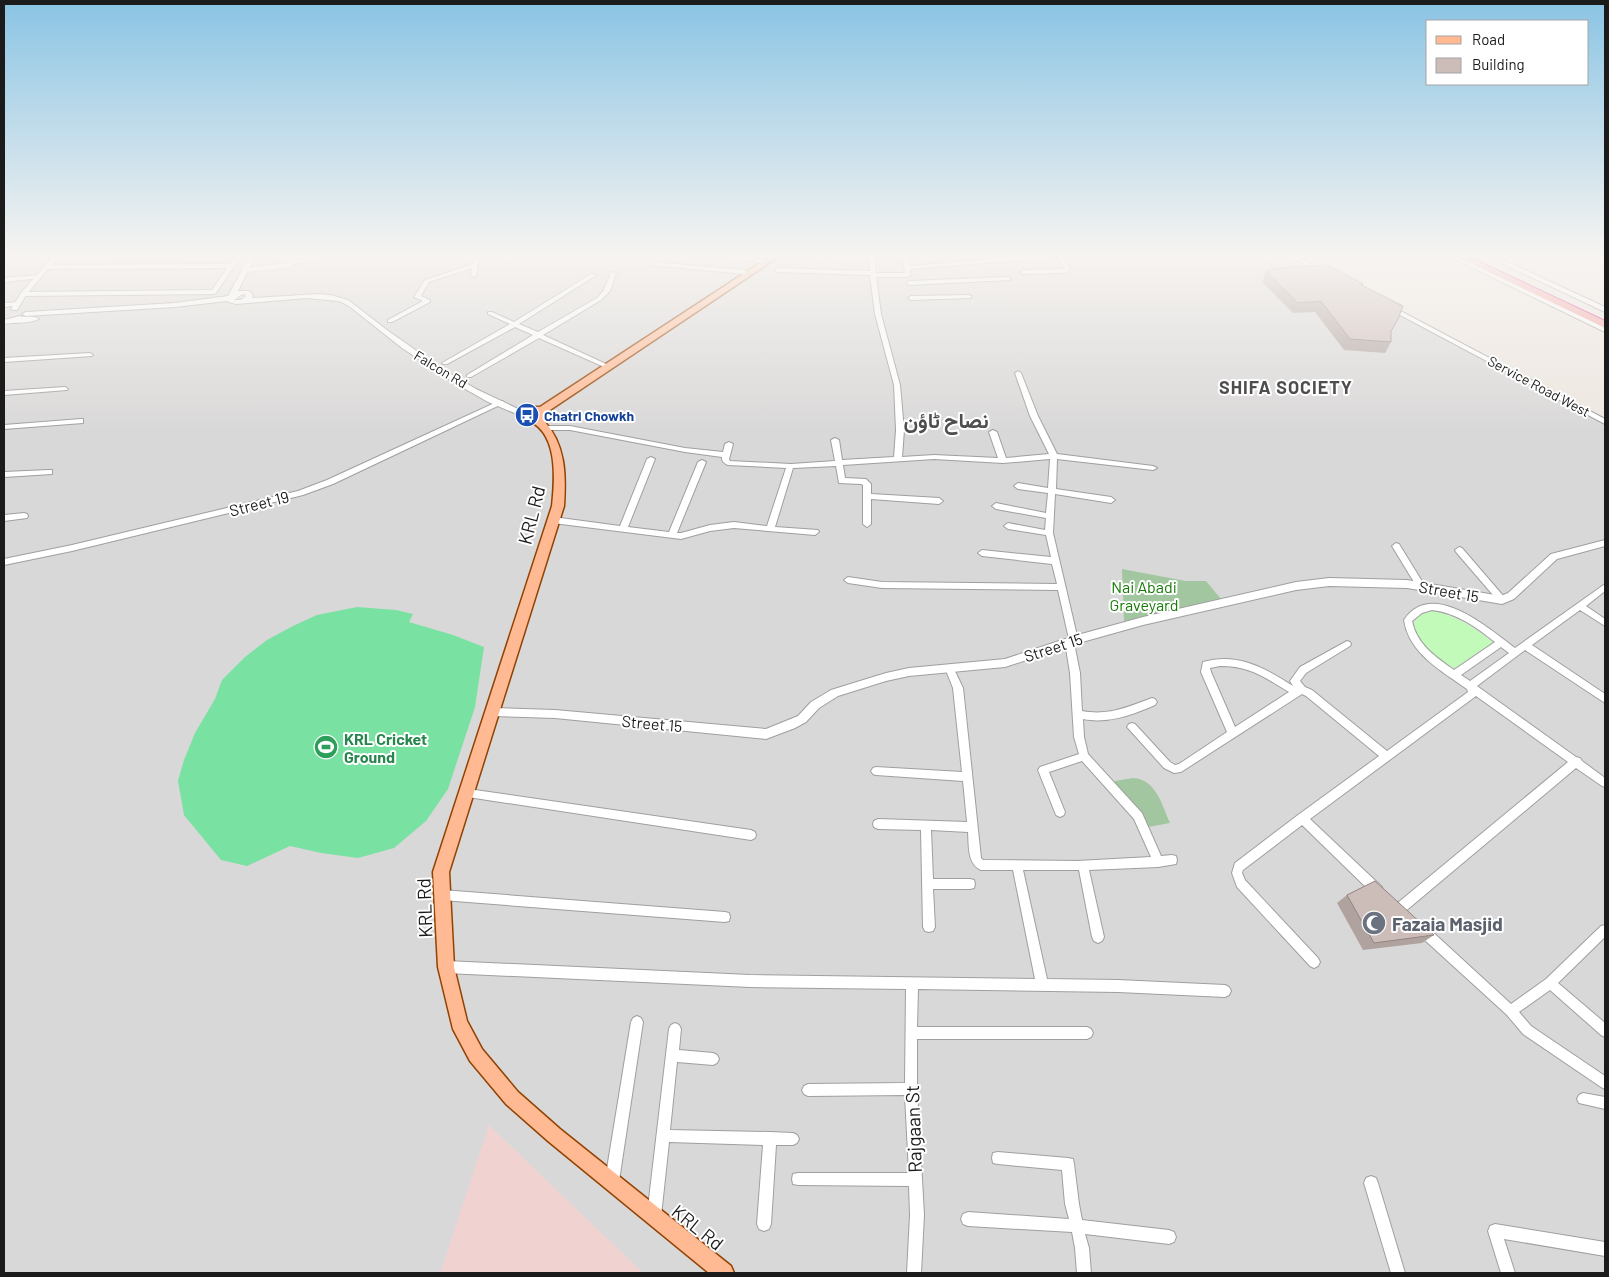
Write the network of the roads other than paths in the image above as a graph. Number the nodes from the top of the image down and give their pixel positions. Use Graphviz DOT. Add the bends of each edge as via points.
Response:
graph roads {
  1 [pos="52,313"];
  2 [pos="143,313"];
  3 [pos="359,313"];
  4 [pos="370,313"];
  5 [pos="406,313"];
  6 [pos="490,313"];
  7 [pos="533,313"];
  8 [pos="576,313"];
  9 [pos="683,313"];
  10 [pos="691,313"];
  11 [pos="878,313"];
  12 [pos="1398,313"];
  13 [pos="1569,313"];
  14 [pos="1579,313"];
  15 [pos="26,314"];
  16 [pos="16,320"];
  17 [pos="390,321"];
  18 [pos="5,323"];
  19 [pos="515,324"];
  20 [pos="1605,325"];
  21 [pos="1605,330"];
  22 [pos="537,335"];
  23 [pos="90,355"];
  24 [pos="4,360"];
  25 [pos="445,363"];
  26 [pos="604,365"];
  27 [pos="1018,373"];
  28 [pos="469,376"];
  29 [pos="65,389"];
  30 [pos="4,392"];
  31 [pos="501,404"];
  32 [pos="537,415"];
  33 [pos="81,421"];
  34 [pos="1605,422"];
  35 [pos="4,427"];
  36 [pos="993,432"];
  37 [pos="834,440"];
  38 [pos="730,444"];
  39 [pos="726,455"];
  40 [pos="1054,456"];
  41 [pos="651,459"];
  42 [pos="898,459"];
  43 [pos="1003,461"];
  44 [pos="702,462"];
  45 [pos="837,464"];
  46 [pos="791,466"];
  47 [pos="1153,468"];
  48 [pos="49,472"];
  49 [pos="4,475"];
  50 [pos="1018,486"];
  51 [pos="1052,490"];
  52 [pos="867,496"];
  53 [pos="1111,500"];
  54 [pos="939,501"];
  55 [pos="996,506"];
  56 [pos="24,516"];
  57 [pos="1050,516"];
  58 [pos="4,518"];
  59 [pos="554,520"];
  60 [pos="868,524"];
  61 [pos="1008,526"];
  62 [pos="623,529"];
  63 [pos="770,529"];
  64 [pos="815,532"];
  65 [pos="1049,533"];
  66 [pos="672,535"];
  67 [pos="1605,543"];
  68 [pos="1396,546"];
  69 [pos="1460,550"];
  70 [pos="982,553"];
  71 [pos="1056,561"];
  72 [pos="4,562"];
  73 [pos="848,580"];
  74 [pos="1420,585"];
  75 [pos="1062,587"];
  76 [pos="1605,587"];
  77 [pos="1502,600"];
  78 [pos="1580,606"];
  79 [pos="1605,623"];
  80 [pos="1072,641"];
  81 [pos="1500,643"];
  82 [pos="1347,644"];
  83 [pos="1525,644"];
  84 [pos="1514,652"];
  85 [pos="949,668"];
  86 [pos="1455,674"];
  87 [pos="1471,685"];
  88 [pos="1299,691"];
  89 [pos="1605,699"];
  90 [pos="1152,702"];
  91 [pos="493,712"];
  92 [pos="1079,714"];
  93 [pos="1132,727"];
  94 [pos="1233,734"];
  95 [pos="1084,756"];
  96 [pos="1386,756"];
  97 [pos="1577,761"];
  98 [pos="876,770"];
  99 [pos="967,777"];
  100 [pos="1605,783"];
  101 [pos="468,793"];
  102 [pos="1060,812"];
  103 [pos="1302,818"];
  104 [pos="878,824"];
  105 [pos="926,826"];
  106 [pos="973,827"];
  107 [pos="751,835"];
  108 [pos="1172,860"];
  109 [pos="1158,862"];
  110 [pos="1017,865"];
  111 [pos="1083,865"];
  112 [pos="927,884"];
  113 [pos="970,884"];
  114 [pos="442,895"];
  115 [pos="1406,916"];
  116 [pos="725,917"];
  117 [pos="929,927"];
  118 [pos="1605,930"];
  119 [pos="1098,937"];
  120 [pos="1314,962"];
  121 [pos="446,967"];
  122 [pos="1550,983"];
  123 [pos="912,984"];
  124 [pos="1042,985"];
  125 [pos="1225,991"];
  126 [pos="1512,1011"];
  127 [pos="637,1022"];
  128 [pos="676,1029"];
  129 [pos="1605,1032"];
  130 [pos="911,1033"];
  131 [pos="1087,1033"];
  132 [pos="672,1056"];
  133 [pos="713,1059"];
  134 [pos="1605,1083"];
  135 [pos="911,1089"];
  136 [pos="808,1090"];
  137 [pos="1583,1099"];
  138 [pos="1605,1103"];
  139 [pos="663,1136"];
  140 [pos="770,1138"];
  141 [pos="793,1139"];
  142 [pos="998,1158"];
  143 [pos="798,1179"];
  144 [pos="915,1180"];
  145 [pos="612,1182"];
  146 [pos="1371,1183"];
  147 [pos="654,1216"];
  148 [pos="968,1220"];
  149 [pos="764,1224"];
  150 [pos="1076,1226"];
  151 [pos="1169,1237"];
  152 [pos="1605,1249"];
  153 [pos="724,1273"];
  154 [pos="914,1273"];
  155 [pos="1084,1273"];
  156 [pos="1398,1273"];
  157 [pos="1508,1273"];
  1 -- 15 [label="street"];
  2 -- 16 [label="street"];
  3 -- 31 [label="street, Falcon Rd" via="437,368"];
  4 -- 32 [label="street, Falcon Rd" via="390,330 445,366"];
  5 -- 17 [label="street"];
  6 -- 19 [label="street"];
  7 -- 19 [label="street"];
  8 -- 22 [label="street"];
  9 -- 26 [label="main road"];
  10 -- 32 [label="main road"];
  11 -- 42 [label="street" via="897,385"];
  12 -- 34 [label="street, Service Road West"];
  13 -- 21 [label="street"];
  14 -- 20 [label="highway"];
  15 -- 16 [label="street"];
  16 -- 18 [label="street"];
  19 -- 22 [label="street"];
  19 -- 25 [label="street"];
  22 -- 26 [label="street"];
  22 -- 28 [label="street"];
  23 -- 24 [label="street"];
  26 -- 32 [label="main road"];
  27 -- 40 [label="street"];
  29 -- 30 [label="street"];
  31 -- 32 [label="street, Falcon Rd"];
  31 -- 72 [label="street, Street 19" via="300,494"];
  32 -- 39 [label="street" via="570,428"];
  32 -- 59 [label="main road, KRL Rd" via="559,460 561,476"];
  33 -- 35 [label="street"];
  36 -- 43 [label="street"];
  37 -- 45 [label="street"];
  38 -- 39 [label="street"];
  39 -- 46 [label="street" via="728,463"];
  40 -- 43 [label="street"];
  40 -- 47 [label="street"];
  40 -- 51 [label="street"];
  41 -- 62 [label="street"];
  42 -- 43 [label="street" via="934,457"];
  42 -- 45 [label="street"];
  44 -- 66 [label="street"];
  45 -- 46 [label="street"];
  45 -- 52 [label="street" via="842,482 865,482"];
  46 -- 63 [label="street"];
  48 -- 49 [label="street"];
  50 -- 51 [label="street"];
  51 -- 53 [label="street"];
  51 -- 57 [label="street"];
  52 -- 54 [label="street"];
  52 -- 60 [label="street"];
  55 -- 57 [label="street"];
  56 -- 58 [label="street"];
  57 -- 65 [label="street"];
  59 -- 62 [label="street"];
  59 -- 91 [label="main road, KRL Rd"];
  61 -- 65 [label="street"];
  62 -- 66 [label="street"];
  63 -- 64 [label="street"];
  63 -- 66 [label="street" via="734,525"];
  65 -- 71 [label="street"];
  67 -- 77 [label="street, Street 15" via="1554,556 1511,596"];
  68 -- 74 [label="street"];
  69 -- 77 [label="street"];
  70 -- 71 [label="street"];
  71 -- 75 [label="street"];
  73 -- 75 [label="street" via="882,584"];
  74 -- 77 [label="street, Street 15"];
  74 -- 80 [label="street, Street 15" via="1346,582 1296,586"];
  75 -- 80 [label="street"];
  76 -- 78 [label="street"];
  78 -- 79 [label="street"];
  78 -- 83 [label="street"];
  80 -- 85 [label="street, Street 15" via="1005,663"];
  80 -- 92 [label="street"];
  81 -- 84 [label="street"];
  81 -- 86 [label="street"];
  81 -- 86 [label="street" via="1471,620 1447,608 1420,610 1408,620 1410,633 1431,658"];
  82 -- 88 [label="street" via="1303,670 1295,681"];
  83 -- 84 [label="street"];
  83 -- 89 [label="street"];
  84 -- 87 [label="street"];
  85 -- 91 [label="street, Street 15" via="909,672 835,693 815,705 802,719 766,734 554,714"];
  85 -- 99 [label="street" via="958,688"];
  86 -- 87 [label="street"];
  87 -- 96 [label="street" via="1473,693 1470,696"];
  87 -- 97 [label="street"];
  88 -- 94 [label="street"];
  88 -- 94 [label="street" via="1245,663 1229,661 1206,665 1206,672"];
  88 -- 96 [label="street" via="1309,693"];
  90 -- 92 [label="street" via="1125,714 1092,718"];
  91 -- 101 [label="main road, KRL Rd"];
  92 -- 95 [label="street" via="1079,738"];
  93 -- 94 [label="street" via="1174,769 1181,768"];
  95 -- 102 [label="street" via="1043,770"];
  95 -- 109 [label="street" via="1138,816"];
  96 -- 103 [label="street"];
  97 -- 100 [label="street"];
  97 -- 115 [label="street"];
  98 -- 99 [label="street"];
  99 -- 106 [label="street"];
  101 -- 107 [label="street"];
  101 -- 114 [label="main road, KRL Rd" via="441,872"];
  103 -- 115 [label="street"];
  103 -- 120 [label="street" via="1239,867 1237,873 1241,883"];
  104 -- 105 [label="street"];
  105 -- 106 [label="street"];
  105 -- 112 [label="street"];
  106 -- 110 [label="street" via="978,864"];
  108 -- 109 [label="street"];
  109 -- 111 [label="street"];
  110 -- 111 [label="street"];
  110 -- 124 [label="street"];
  111 -- 119 [label="street"];
  112 -- 113 [label="street"];
  112 -- 117 [label="street"];
  114 -- 116 [label="street"];
  114 -- 121 [label="main road, KRL Rd"];
  115 -- 126 [label="street"];
  118 -- 122 [label="street"];
  121 -- 123 [label="street" via="750,981"];
  121 -- 145 [label="main road, KRL Rd" via="459,1023 476,1055 512,1098"];
  122 -- 126 [label="street"];
  122 -- 129 [label="street"];
  123 -- 124 [label="street"];
  123 -- 130 [label="street, Rajgaan St"];
  124 -- 125 [label="street"];
  126 -- 134 [label="street" via="1527,1030"];
  127 -- 145 [label="street"];
  128 -- 132 [label="street"];
  130 -- 131 [label="street"];
  130 -- 135 [label="street, Rajgaan St"];
  132 -- 133 [label="street"];
  132 -- 139 [label="street"];
  135 -- 136 [label="street"];
  135 -- 144 [label="street, Rajgaan St"];
  137 -- 138 [label="street"];
  139 -- 140 [label="street"];
  139 -- 147 [label="street"];
  140 -- 141 [label="street"];
  140 -- 149 [label="street"];
  142 -- 150 [label="street" via="1068,1164"];
  143 -- 144 [label="street"];
  144 -- 154 [label="street, Rajgaan St"];
  145 -- 147 [label="main road, KRL Rd"];
  146 -- 156 [label="street"];
  147 -- 153 [label="main road, KRL Rd"];
  148 -- 150 [label="street"];
  150 -- 151 [label="street"];
  150 -- 155 [label="street"];
  152 -- 157 [label="street" via="1495,1231"];
}
